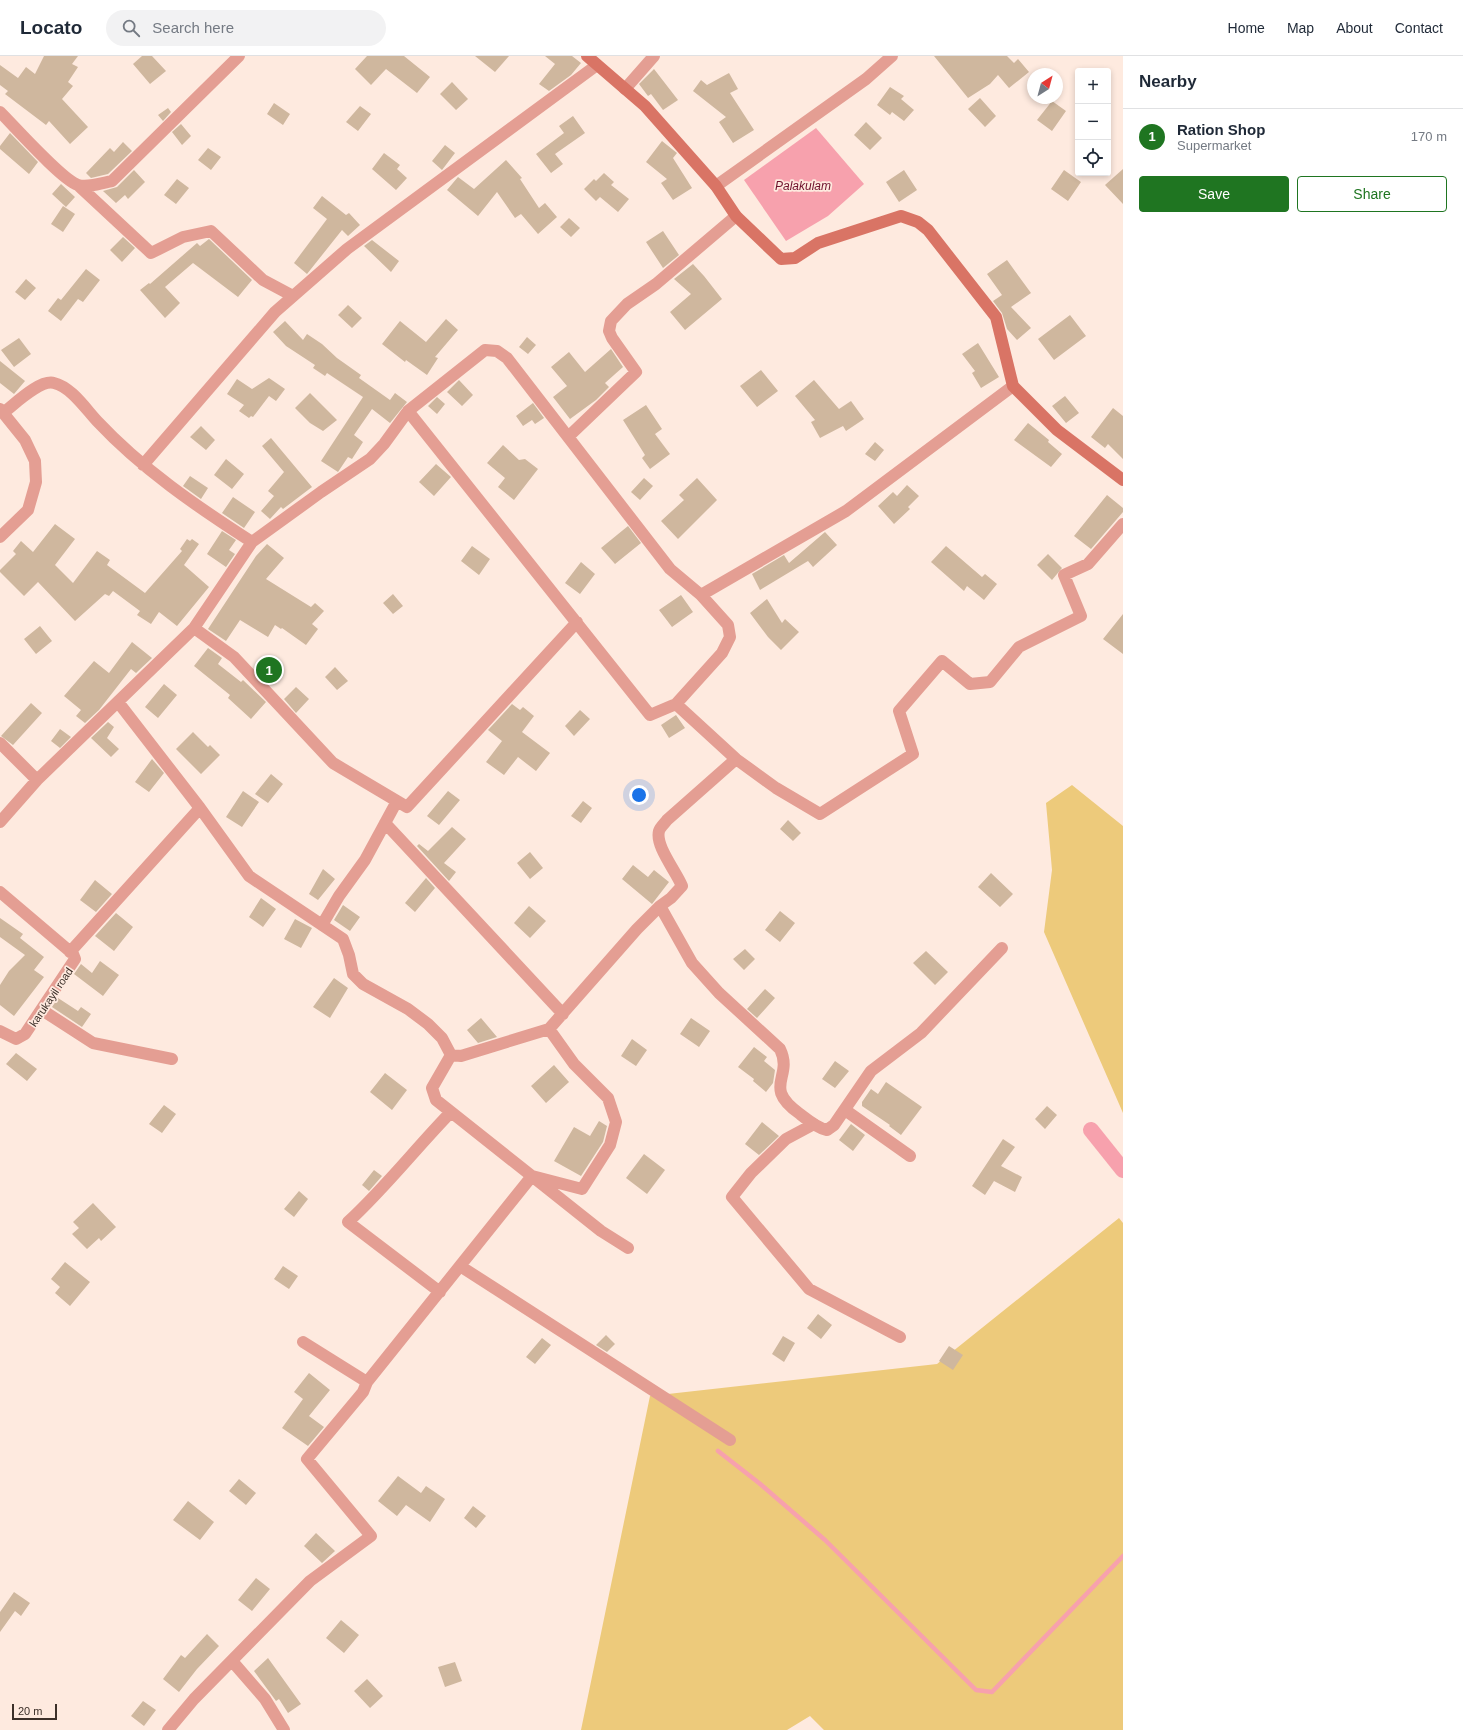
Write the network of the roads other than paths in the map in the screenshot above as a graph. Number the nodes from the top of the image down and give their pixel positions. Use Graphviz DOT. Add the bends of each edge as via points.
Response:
graph roads {
  1 [pos="588,56"];
  2 [pos="654,56"];
  3 [pos="892,56"];
  4 [pos="235,57"];
  5 [pos="596,65"];
  6 [pos="625,89"];
  7 [pos="0,112"];
  8 [pos="78,185"];
  9 [pos="716,186"];
  10 [pos="736,216"];
  11 [pos="293,296"];
  12 [pos="1013,386"];
  13 [pos="1,411"];
  14 [pos="408,411"];
  15 [pos="568,437"];
  16 [pos="143,465"];
  17 [pos="1123,480"];
  18 [pos="1123,524"];
  19 [pos="0,537"];
  20 [pos="252,542"];
  21 [pos="701,595"];
  22 [pos="577,622"];
  23 [pos="194,628"];
  24 [pos="118,702"];
  25 [pos="676,704"];
  26 [pos="0,743"];
  27 [pos="736,759"];
  28 [pos="37,780"];
  29 [pos="397,801"];
  30 [pos="200,808"];
  31 [pos="0,822"];
  32 [pos="385,823"];
  33 [pos="0,892"];
  34 [pos="660,906"];
  35 [pos="322,925"];
  36 [pos="1002,948"];
  37 [pos="70,952"];
  38 [pos="42,1010"];
  39 [pos="563,1014"];
  40 [pos="549,1029"];
  41 [pos="0,1031"];
  42 [pos="451,1055"];
  43 [pos="172,1059"];
  44 [pos="844,1110"];
  45 [pos="451,1112"];
  46 [pos="814,1124"];
  47 [pos="910,1156"];
  48 [pos="532,1176"];
  49 [pos="628,1248"];
  50 [pos="460,1266"];
  51 [pos="440,1292"];
  52 [pos="900,1337"];
  53 [pos="303,1342"];
  54 [pos="367,1382"];
  55 [pos="730,1440"];
  56 [pos="232,1661"];
  57 [pos="168,1730"];
  58 [pos="284,1730"];
  1 -- 5 [label="street"];
  2 -- 6 [label="street"];
  3 -- 9 [label="street" via="866,78"];
  4 -- 8 [label="street" via="112,181"];
  5 -- 6 [label="street"];
  5 -- 11 [label="street" via="347,249"];
  6 -- 9 [label="street" via="645,106"];
  7 -- 8 [label="street" via="63,175"];
  8 -- 11 [label="street" via="151,253 182,236 210,231 263,280"];
  9 -- 10 [label="street"];
  10 -- 12 [label="street" via="781,259 795,258 818,243 901,216 918,222 928,230 996,318"];
  10 -- 15 [label="street" via="656,284 627,304 611,321 610,335 636,372"];
  11 -- 16 [label="street" via="275,312"];
  12 -- 17 [label="street" via="1057,430"];
  12 -- 21 [label="street" via="846,511"];
  13 -- 16 [label="street" via="43,382 54,383 67,390"];
  13 -- 19 [label="street" via="25,440 35,461 36,482 28,510"];
  14 -- 15 [label="street" via="485,350 497,350 507,358"];
  14 -- 20 [label="street" via="370,459"];
  14 -- 22 [label="street"];
  15 -- 21 [label="street" via="670,569"];
  16 -- 20 [label="street" via="199,508"];
  18 -- 27 [label="street" via="1088,564 1064,575 1081,616 1019,647 990,682 970,684 942,661 899,711 913,754 820,814 776,788"];
  20 -- 23 [label="street"];
  21 -- 25 [label="street" via="728,625 730,637 722,653"];
  22 -- 25 [label="street" via="650,715"];
  22 -- 29 [label="street" via="407,807"];
  23 -- 24 [label="street"];
  23 -- 29 [label="street" via="234,657 333,763"];
  24 -- 28 [label="street"];
  24 -- 30 [label="street"];
  25 -- 27 [label="street"];
  26 -- 28 [label="street"];
  27 -- 34 [label="street" via="659,830 659,841 682,886"];
  28 -- 31 [label="street"];
  29 -- 32 [label="street"];
  30 -- 35 [label="street" via="249,876"];
  30 -- 37 [label="street"];
  32 -- 35 [label="street" via="365,860"];
  32 -- 39 [label="street"];
  33 -- 37 [label="street, karukayil road"];
  34 -- 39 [label="street" via="637,928"];
  34 -- 46 [label="street" via="692,963 719,993 780,1049 785,1059 780,1085 781,1097 791,1108"];
  35 -- 42 [label="street" via="343,939 353,974 364,984 408,1008 428,1024 442,1038"];
  36 -- 44 [label="street" via="921,1033 871,1071"];
  37 -- 38 [label="street, karukayil road" via="75,957 74,962"];
  38 -- 41 [label="street, karukayil road" via="20,1038 10,1038"];
  38 -- 43 [label="street" via="92,1043"];
  39 -- 40 [label="street"];
  40 -- 42 [label="street" via="461,1056"];
  40 -- 48 [label="street" via="574,1064 608,1098 616,1122 610,1145 582,1189"];
  42 -- 45 [label="street" via="432,1088 436,1100"];
  44 -- 46 [label="street" via="834,1125 827,1130 820,1129"];
  44 -- 47 [label="street"];
  45 -- 48 [label="street"];
  45 -- 51 [label="street" via="366,1206 348,1222"];
  46 -- 52 [label="street" via="786,1139 751,1173 732,1197 809,1289"];
  48 -- 49 [label="street" via="601,1231"];
  48 -- 50 [label="street"];
  50 -- 51 [label="street"];
  50 -- 55 [label="street"];
  51 -- 54 [label="street"];
  53 -- 54 [label="street"];
  54 -- 56 [label="street" via="363,1392 307,1459 372,1536 310,1581"];
  56 -- 57 [label="street"];
  56 -- 58 [label="street" via="265,1699"];
}
